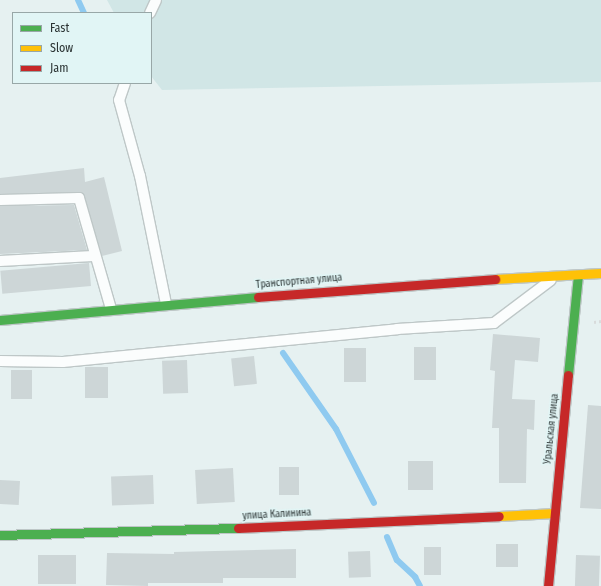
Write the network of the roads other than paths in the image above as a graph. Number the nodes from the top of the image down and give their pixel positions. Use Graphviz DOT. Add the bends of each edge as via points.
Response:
graph roads {
  1 [pos="156,0"];
  2 [pos="150,12"];
  3 [pos="125,84"];
  4 [pos="0,200"];
  5 [pos="94,256"];
  6 [pos="0,261"];
  7 [pos="601,273"];
  8 [pos="578,275"];
  9 [pos="556,276"];
  10 [pos="166,304"];
  11 [pos="111,309"];
  12 [pos="0,320"];
  13 [pos="0,361"];
  14 [pos="554,513"];
  15 [pos="0,534"];
  16 [pos="548,586"];
  1 -- 2 [label="lane"];
  3 -- 10 [label="lane" via="119,100 140,176"];
  4 -- 5 [label="lane" via="79,198"];
  5 -- 6 [label="lane"];
  5 -- 11 [label="lane"];
  7 -- 8 [label="street, Транспортная улица"];
  8 -- 9 [label="street, Транспортная улица"];
  8 -- 14 [label="street, Уральская улица"];
  9 -- 10 [label="street, Транспортная улица" via="396,285"];
  9 -- 13 [label="lane" via="494,323 397,329 63,362"];
  10 -- 11 [label="street, Транспортная улица"];
  11 -- 12 [label="street, Транспортная улица"];
  14 -- 15 [label="street, улица Калинина" via="140,532"];
  14 -- 16 [label="street, Уральская улица"];
}
